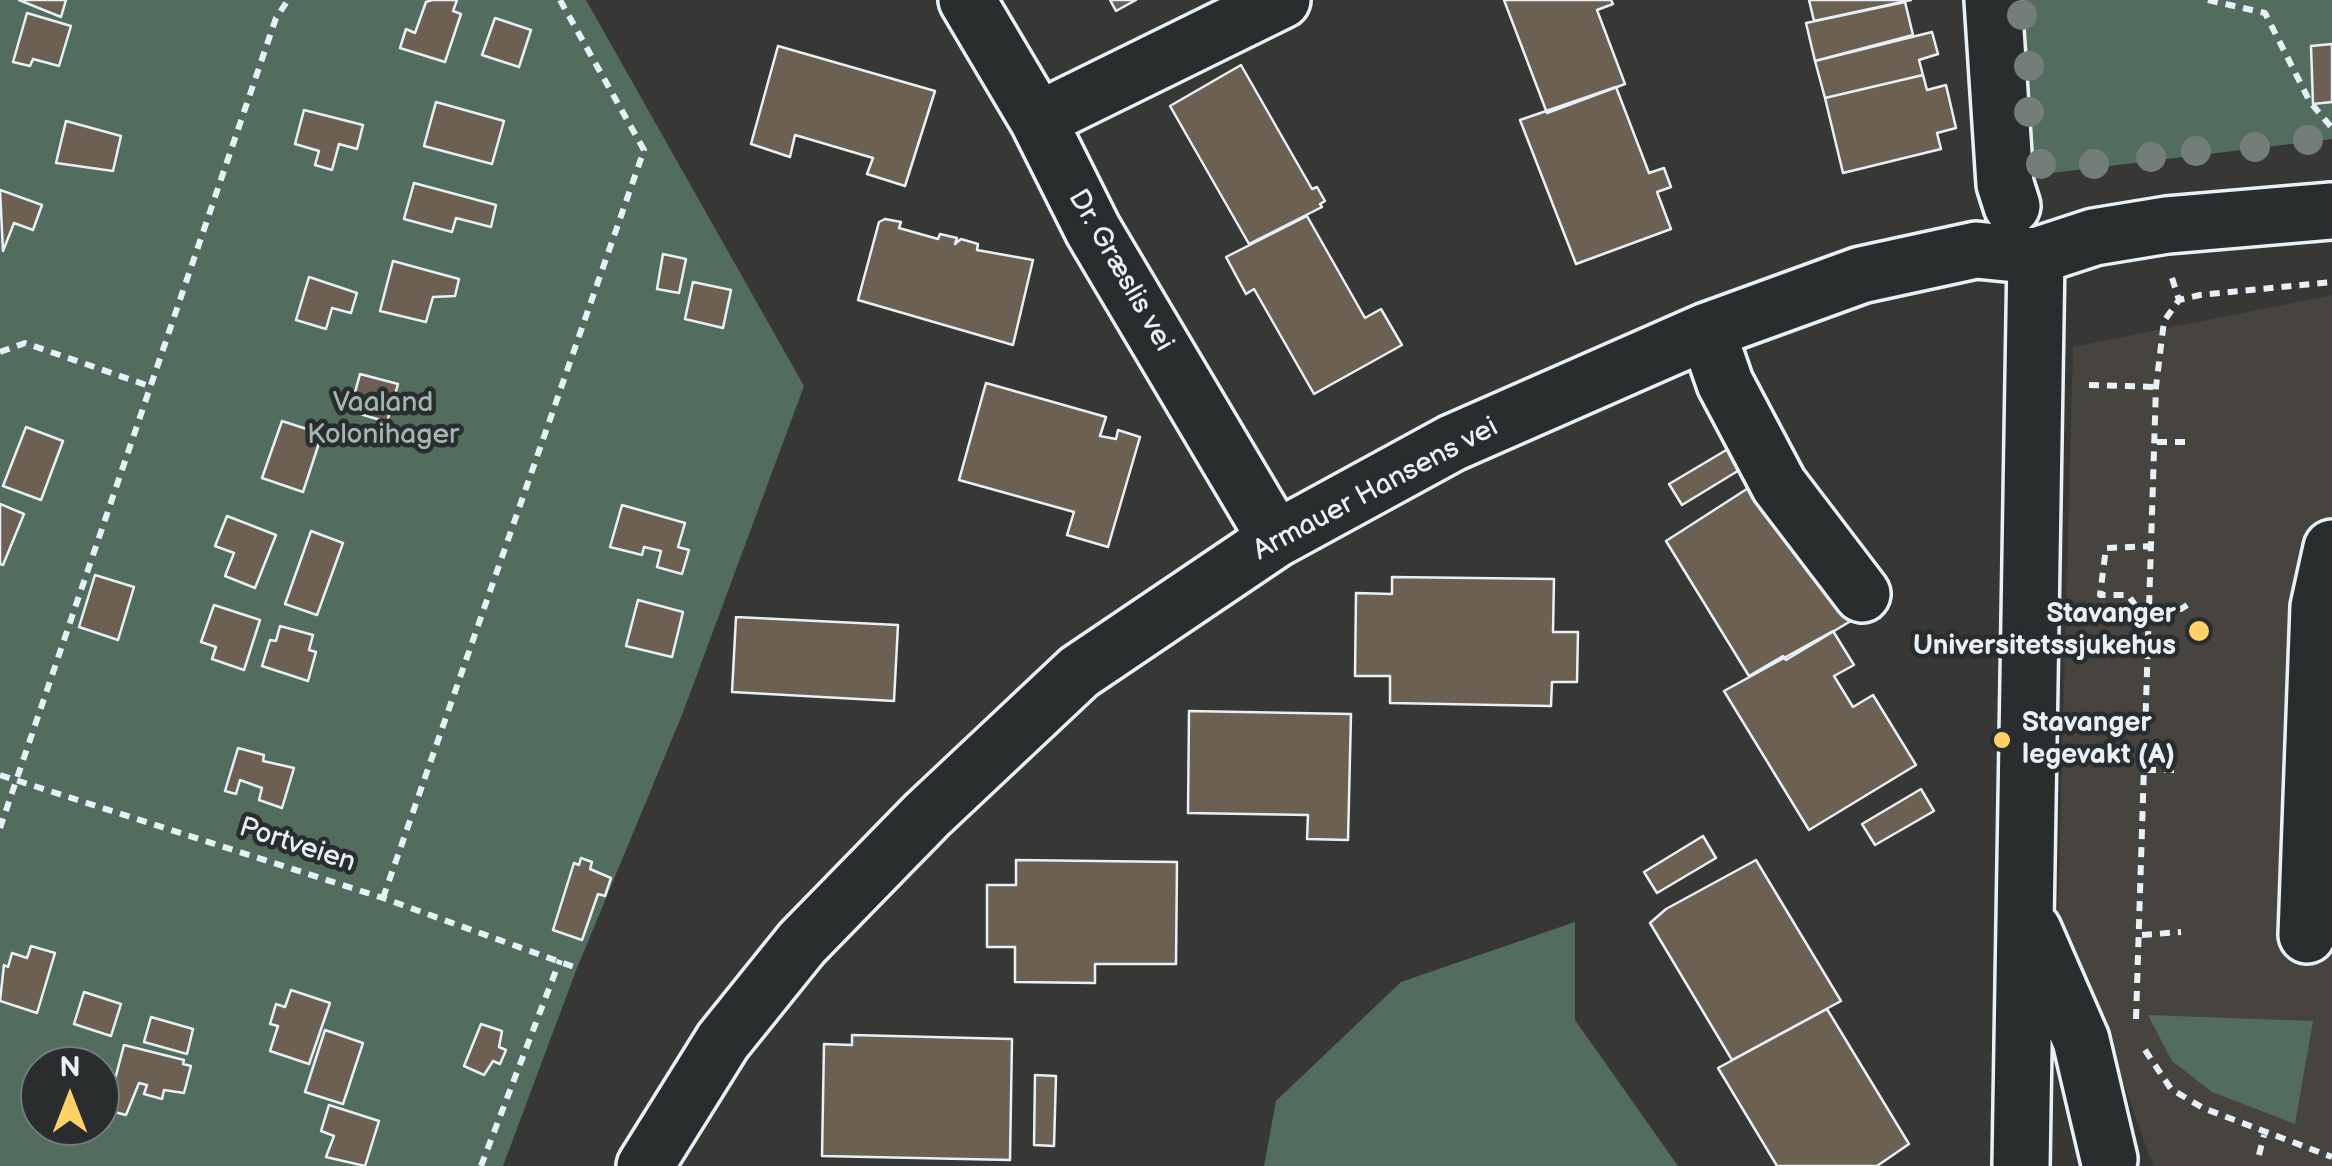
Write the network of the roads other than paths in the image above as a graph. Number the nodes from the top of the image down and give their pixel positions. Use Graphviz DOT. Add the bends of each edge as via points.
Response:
graph roads {
  1 [pos="967,0"];
  2 [pos="1282,0"];
  3 [pos="1993,0"];
  4 [pos="1038,120"];
  5 [pos="2012,206"];
  6 [pos="2332,211"];
  7 [pos="2036,256"];
  8 [pos="1707,331"];
  9 [pos="1276,539"];
  10 [pos="2332,548"];
  11 [pos="1862,594"];
  12 [pos="2028,918"];
  13 [pos="2307,934"];
  14 [pos="2113,1163"];
  15 [pos="645,1166"];
  16 [pos="2021,1166"];
  17 [pos="2042,1166"];
  1 -- 4 [label="street, Dr. Græslis vei"];
  2 -- 4 [label="street"];
  3 -- 5 [label="street"];
  4 -- 9 [label="street, Dr. Græslis vei" via="1093,230"];
  6 -- 7 [label="street, Armauer Hansens vei" via="2167,225"];
  7 -- 8 [label="street, Armauer Hansens vei" via="1976,250 1905,263"];
  7 -- 12 [label="street"];
  8 -- 9 [label="street, Armauer Hansens vei" via="1452,443"];
  8 -- 11 [label="street" via="1724,383 1780,486"];
  9 -- 15 [label="street, Armauer Hansens vei" via="1079,672 928,815 802,943 746,1013"];
  10 -- 13 [label="street" via="2319,607"];
  12 -- 14 [label="street" via="2082,1040"];
  12 -- 16 [label="street"];
  14 -- 17 [label="street" via="2069,1152"];
}
